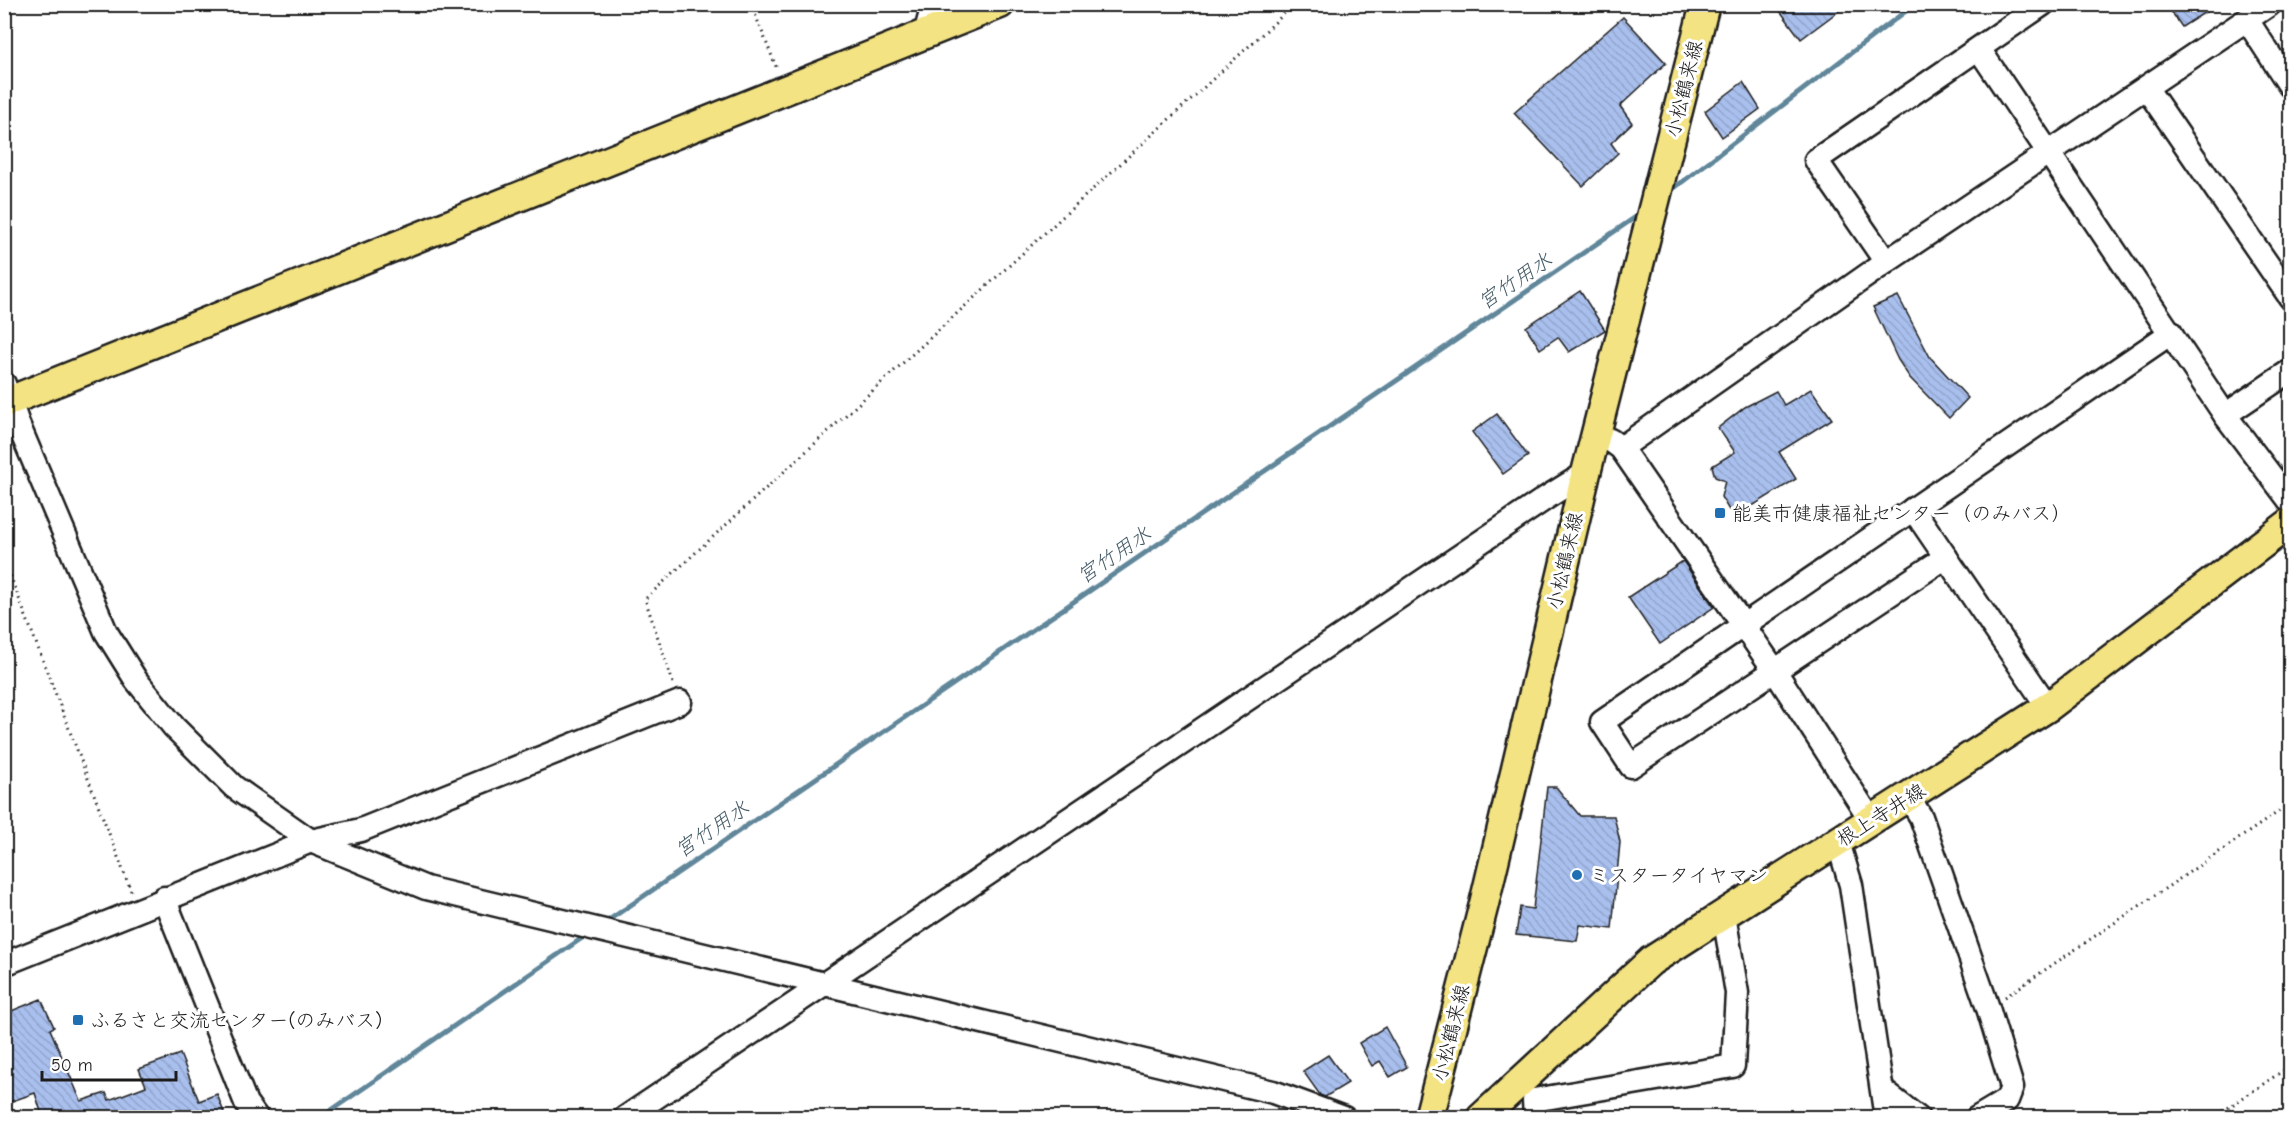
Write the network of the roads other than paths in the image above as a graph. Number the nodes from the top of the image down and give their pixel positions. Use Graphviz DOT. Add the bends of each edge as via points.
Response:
graph roads {
  1 [pos="933,4"];
  2 [pos="1000,4"];
  3 [pos="1706,4"];
  4 [pos="2043,4"];
  5 [pos="2270,4"];
  6 [pos="2247,20"];
  7 [pos="925,35"];
  8 [pos="1979,49"];
  9 [pos="2290,86"];
  10 [pos="2147,89"];
  11 [pos="2048,152"];
  12 [pos="1886,262"];
  13 [pos="2290,297"];
  14 [pos="2170,333"];
  15 [pos="2290,371"];
  16 [pos="7,396"];
  17 [pos="2225,415"];
  18 [pos="1597,429"];
  19 [pos="1621,448"];
  20 [pos="1586,473"];
  21 [pos="2290,501"];
  22 [pos="1914,508"];
  23 [pos="2290,523"];
  24 [pos="1946,556"];
  25 [pos="1744,627"];
  26 [pos="1775,671"];
  27 [pos="680,702"];
  28 [pos="2048,707"];
  29 [pos="1909,798"];
  30 [pos="1871,820"];
  31 [pos="310,841"];
  32 [pos="1838,842"];
  33 [pos="164,898"];
  34 [pos="1724,915"];
  35 [pos="4,964"];
  36 [pos="824,983"];
  37 [pos="1883,1091"];
  38 [pos="257,1118"];
  39 [pos="626,1118"];
  40 [pos="1344,1118"];
  41 [pos="1429,1118"];
  42 [pos="1480,1118"];
  43 [pos="1535,1118"];
  44 [pos="1886,1118"];
  45 [pos="1918,1118"];
  46 [pos="1977,1118"];
  1 -- 7 [label="street"];
  2 -- 7 [label="main road"];
  3 -- 18 [label="main road, 小松鶴来線"];
  4 -- 8 [label="street"];
  5 -- 6 [label="street"];
  6 -- 9 [label="street"];
  6 -- 10 [label="street"];
  7 -- 16 [label="main road"];
  8 -- 11 [label="street"];
  8 -- 12 [label="street" via="1816,160"];
  10 -- 11 [label="street"];
  10 -- 13 [label="street"];
  11 -- 12 [label="street"];
  11 -- 14 [label="street"];
  12 -- 19 [label="street"];
  14 -- 17 [label="street"];
  14 -- 22 [label="street"];
  15 -- 17 [label="street"];
  16 -- 31 [label="street" via="86,588 106,632 136,680 174,727 234,787"];
  17 -- 21 [label="street"];
  18 -- 19 [label="street"];
  18 -- 20 [label="main road, 小松鶴来線"];
  19 -- 25 [label="street"];
  20 -- 36 [label="street"];
  20 -- 41 [label="main road, 小松鶴来線"];
  22 -- 24 [label="street"];
  22 -- 25 [label="street"];
  23 -- 28 [label="main road, 根上寺井線"];
  24 -- 26 [label="street"];
  24 -- 28 [label="street"];
  25 -- 26 [label="street"];
  25 -- 26 [label="street" via="1602,722 1631,766"];
  26 -- 30 [label="street"];
  27 -- 31 [label="street" via="361,830"];
  28 -- 29 [label="main road, 根上寺井線"];
  29 -- 30 [label="main road, 根上寺井線"];
  29 -- 46 [label="street" via="1921,818 2013,1087 2007,1100"];
  30 -- 32 [label="main road, 根上寺井線"];
  31 -- 33 [label="street"];
  31 -- 36 [label="street" via="426,888"];
  32 -- 34 [label="main road, 根上寺井線"];
  32 -- 37 [label="street" via="1851,885"];
  33 -- 35 [label="street"];
  33 -- 38 [label="street" via="246,1102"];
  34 -- 42 [label="main road, 根上寺井線" via="1651,961"];
  34 -- 43 [label="street" via="1737,993 1732,1066 1534,1100"];
  36 -- 39 [label="street"];
  36 -- 40 [label="street" via="1273,1092"];
  37 -- 44 [label="street"];
  37 -- 45 [label="street"];
}
